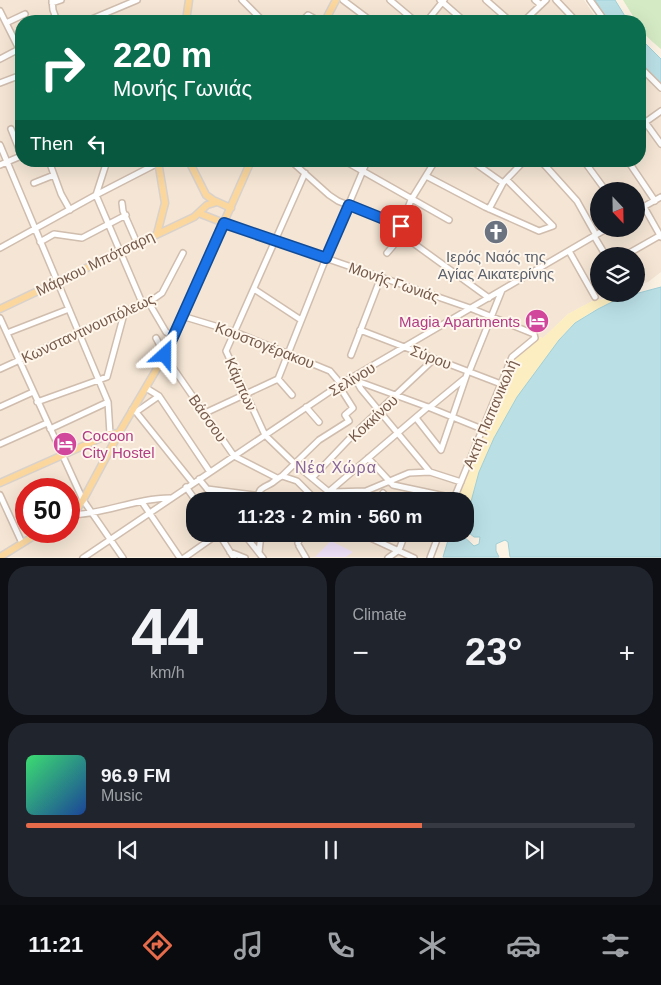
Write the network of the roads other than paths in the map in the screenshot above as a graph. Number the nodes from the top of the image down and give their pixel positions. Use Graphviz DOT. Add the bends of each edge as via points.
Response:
graph roads {
  1 [pos="61,0"];
  2 [pos="138,0"];
  3 [pos="189,0"];
  4 [pos="336,0"];
  5 [pos="343,0"];
  6 [pos="390,0"];
  7 [pos="486,0"];
  8 [pos="535,0"];
  9 [pos="546,0"];
  10 [pos="556,0"];
  11 [pos="590,0"];
  12 [pos="442,1"];
  13 [pos="52,2"];
  14 [pos="245,2"];
  15 [pos="541,5"];
  16 [pos="0,11"];
  17 [pos="56,15"];
  18 [pos="102,15"];
  19 [pos="187,15"];
  20 [pos="257,15"];
  21 [pos="328,15"];
  22 [pos="363,15"];
  23 [pos="407,15"];
  24 [pos="432,15"];
  25 [pos="457,15"];
  26 [pos="503,15"];
  27 [pos="532,15"];
  28 [pos="570,15"];
  29 [pos="601,15"];
  30 [pos="15,19"];
  31 [pos="6,23"];
  32 [pos="15,39"];
  33 [pos="15,51"];
  34 [pos="0,59"];
  35 [pos="646,73"];
  36 [pos="15,77"];
  37 [pos="0,83"];
  38 [pos="661,88"];
  39 [pos="661,111"];
  40 [pos="646,122"];
  41 [pos="11,129"];
  42 [pos="15,139"];
  43 [pos="661,144"];
  44 [pos="0,145"];
  45 [pos="15,158"];
  46 [pos="7,162"];
  47 [pos="0,165"];
  48 [pos="51,167"];
  49 [pos="105,167"];
  50 [pos="149,167"];
  51 [pos="160,167"];
  52 [pos="192,167"];
  53 [pos="248,167"];
  54 [pos="298,167"];
  55 [pos="355,167"];
  56 [pos="364,167"];
  57 [pos="431,167"];
  58 [pos="482,167"];
  59 [pos="518,167"];
  60 [pos="546,167"];
  61 [pos="589,167"];
  62 [pos="632,167"];
  63 [pos="362,171"];
  64 [pos="305,173"];
  65 [pos="54,175"];
  66 [pos="426,176"];
  67 [pos="505,181"];
  68 [pos="600,182"];
  69 [pos="34,183"];
  70 [pos="96,195"];
  71 [pos="206,195"];
  72 [pos="661,197"];
  73 [pos="411,200"];
  74 [pos="655,201"];
  75 [pos="217,202"];
  76 [pos="122,203"];
  77 [pos="349,205"];
  78 [pos="645,206"];
  79 [pos="205,208"];
  80 [pos="231,208"];
  81 [pos="489,209"];
  82 [pos="645,209"];
  83 [pos="70,210"];
  84 [pos="126,215"];
  85 [pos="449,220"];
  86 [pos="224,223"];
  87 [pos="108,224"];
  88 [pos="401,226"];
  89 [pos="590,226"];
  90 [pos="34,229"];
  91 [pos="398,232"];
  92 [pos="157,234"];
  93 [pos="661,236"];
  94 [pos="592,238"];
  95 [pos="275,240"];
  96 [pos="40,242"];
  97 [pos="137,243"];
  98 [pos="641,247"];
  99 [pos="0,248"];
  100 [pos="120,251"];
  101 [pos="569,251"];
  102 [pos="183,253"];
  103 [pos="386,253"];
  104 [pos="326,258"];
  105 [pos="381,277"];
  106 [pos="57,282"];
  107 [pos="590,288"];
  108 [pos="254,289"];
  109 [pos="502,290"];
  110 [pos="489,298"];
  111 [pos="149,302"];
  112 [pos="143,305"];
  113 [pos="470,308"];
  114 [pos="0,309"];
  115 [pos="69,309"];
  116 [pos="124,314"];
  117 [pos="182,316"];
  118 [pos="492,316"];
  119 [pos="0,318"];
  120 [pos="301,320"];
  121 [pos="360,330"];
  122 [pos="235,332"];
  123 [pos="7,333"];
  124 [pos="79,334"];
  125 [pos="534,334"];
  126 [pos="173,336"];
  127 [pos="156,338"];
  128 [pos="404,347"];
  129 [pos="289,354"];
  130 [pos="165,355"];
  131 [pos="351,355"];
  132 [pos="434,359"];
  133 [pos="19,360"];
  134 [pos="0,369"];
  135 [pos="468,371"];
  136 [pos="466,377"];
  137 [pos="278,379"];
  138 [pos="355,379"];
  139 [pos="99,381"];
  140 [pos="501,384"];
  141 [pos="340,385"];
  142 [pos="146,388"];
  143 [pos="33,392"];
  144 [pos="245,394"];
  145 [pos="292,395"];
  146 [pos="159,396"];
  147 [pos="396,396"];
  148 [pos="37,402"];
  149 [pos="108,402"];
  150 [pos="0,407"];
  151 [pos="306,407"];
  152 [pos="429,407"];
  153 [pos="134,411"];
  154 [pos="380,411"];
  155 [pos="205,413"];
  156 [pos="452,416"];
  157 [pos="416,418"];
  158 [pos="319,422"];
  159 [pos="47,423"];
  160 [pos="50,429"];
  161 [pos="482,429"];
  162 [pos="119,433"];
  163 [pos="398,433"];
  164 [pos="110,434"];
  165 [pos="265,435"];
  166 [pos="0,444"];
  167 [pos="62,454"];
  168 [pos="234,456"];
  169 [pos="368,458"];
  170 [pos="295,464"];
  171 [pos="210,472"];
  172 [pos="430,472"];
  173 [pos="280,477"];
  174 [pos="199,478"];
  175 [pos="312,478"];
  176 [pos="388,482"];
  177 [pos="461,482"];
  178 [pos="193,483"];
  179 [pos="0,484"];
  180 [pos="186,487"];
  181 [pos="206,488"];
  182 [pos="190,492"];
  183 [pos="209,492"];
  184 [pos="227,492"];
  185 [pos="261,492"];
  186 [pos="308,492"];
  187 [pos="329,492"];
  188 [pos="366,492"];
  189 [pos="421,492"];
  190 [pos="457,492"];
  191 [pos="0,495"];
  192 [pos="171,498"];
  193 [pos="84,500"];
  194 [pos="142,502"];
  195 [pos="80,504"];
  196 [pos="150,512"];
  197 [pos="93,513"];
  198 [pos="80,515"];
  199 [pos="15,528"];
  200 [pos="111,539"];
  201 [pos="207,542"];
  202 [pos="223,542"];
  203 [pos="251,542"];
  204 [pos="260,542"];
  205 [pos="299,542"];
  206 [pos="380,542"];
  207 [pos="402,542"];
  208 [pos="436,542"];
  209 [pos="22,543"];
  210 [pos="399,550"];
  211 [pos="230,552"];
  212 [pos="259,552"];
  213 [pos="0,557"];
  214 [pos="84,558"];
  215 [pos="123,558"];
  216 [pos="180,558"];
  217 [pos="184,558"];
  218 [pos="234,558"];
  219 [pos="246,558"];
  220 [pos="263,558"];
  221 [pos="306,558"];
  222 [pos="388,558"];
  223 [pos="403,558"];
  224 [pos="414,558"];
  225 [pos="430,558"];
  1 -- 13 [label="street"];
  2 -- 18 [label="street"];
  3 -- 19 [label="main road"];
  4 -- 21 [label="main road"];
  5 -- 22 [label="street"];
  6 -- 23 [label="street"];
  7 -- 26 [label="street"];
  8 -- 15 [label="street"];
  9 -- 15 [label="street"];
  10 -- 28 [label="street"];
  11 -- 29 [label="street"];
  12 -- 24 [label="street"];
  12 -- 25 [label="street"];
  13 -- 17 [label="street"];
  14 -- 20 [label="street"];
  15 -- 27 [label="street"];
  16 -- 31 [label="street"];
  30 -- 31 [label="street"];
  31 -- 32 [label="street"];
  33 -- 34 [label="street"];
  35 -- 38 [label="street"];
  36 -- 37 [label="street"];
  39 -- 40 [label="street"];
  40 -- 43 [label="street"];
  41 -- 42 [label="street"];
  44 -- 46 [label="street"];
  45 -- 46 [label="street"];
  46 -- 47 [label="street"];
  46 -- 90 [label="street"];
  48 -- 65 [label="street"];
  49 -- 70 [label="street"];
  50 -- 70 [label="street"];
  51 -- 92 [label="main road" via="165,203"];
  52 -- 71 [label="main road"];
  53 -- 80 [label="main road"];
  54 -- 64 [label="street"];
  55 -- 63 [label="street"];
  56 -- 63 [label="street"];
  57 -- 66 [label="street"];
  58 -- 67 [label="street"];
  59 -- 67 [label="street"];
  60 -- 89 [label="street" via="577,201"];
  61 -- 68 [label="street"];
  62 -- 74 [label="street"];
  63 -- 73 [label="street"];
  63 -- 77 [label="street"];
  64 -- 77 [label="street" via="329,195"];
  64 -- 95 [label="street, Κάμπων"];
  65 -- 69 [label="street"];
  65 -- 83 [label="street"];
  66 -- 73 [label="street"];
  66 -- 81 [label="street"];
  67 -- 81 [label="street"];
  67 -- 81 [label="street" via="552,228 539,231"];
  70 -- 83 [label="street"];
  70 -- 87 [label="street"];
  71 -- 75 [label="main road"];
  71 -- 79 [label="main road"];
  72 -- 74 [label="street"];
  73 -- 85 [label="street"];
  73 -- 88 [label="street"];
  74 -- 78 [label="street"];
  75 -- 79 [label="main road, Μάρκου Μπότσαρη"];
  75 -- 80 [label="main road"];
  76 -- 84 [label="street"];
  77 -- 88 [label="street"];
  77 -- 104 [label="street"];
  79 -- 86 [label="main road"];
  79 -- 92 [label="main road, Μάρκου Μπότσαρη"];
  80 -- 86 [label="main road"];
  82 -- 93 [label="street"];
  83 -- 90 [label="street"];
  84 -- 87 [label="street"];
  84 -- 97 [label="street"];
  86 -- 95 [label="street, Μονής Γωνιάς"];
  86 -- 117 [label="main road"];
  87 -- 96 [label="street" via="82,238 54,234"];
  87 -- 100 [label="street"];
  88 -- 91 [label="street"];
  90 -- 96 [label="street"];
  90 -- 99 [label="street"];
  91 -- 103 [label="street" via="393,246"];
  91 -- 110 [label="street"];
  92 -- 97 [label="main road, Μάρκου Μπότσαρη"];
  93 -- 98 [label="street"];
  94 -- 101 [label="street, Σελίνου"];
  95 -- 104 [label="street, Μονής Γωνιάς"];
  95 -- 108 [label="street, Κάμπων"];
  96 -- 106 [label="street"];
  97 -- 100 [label="main road, Μάρκου Μπότσαρη"];
  100 -- 106 [label="main road, Μάρκου Μπότσαρη"];
  100 -- 112 [label="street"];
  101 -- 107 [label="street"];
  101 -- 109 [label="street, Σελίνου"];
  102 -- 111 [label="street, Κωνσταντινουπόλεως" via="162,293"];
  104 -- 105 [label="street, Μονής Γωνιάς"];
  104 -- 120 [label="street"];
  105 -- 113 [label="street, Μονής Γωνιάς"];
  105 -- 121 [label="street"];
  106 -- 114 [label="main road, Μάρκου Μπότσαρη"];
  106 -- 115 [label="street"];
  108 -- 120 [label="street"];
  108 -- 122 [label="street, Κάμπων"];
  109 -- 110 [label="street, Σελίνου"];
  109 -- 118 [label="street"];
  110 -- 113 [label="street, Σελίνου"];
  111 -- 112 [label="street, Κωνσταντινουπόλεως"];
  111 -- 126 [label="street" via="166,332"];
  112 -- 116 [label="street, Κωνσταντινουπόλεως"];
  113 -- 118 [label="street, Μονής Γωνιάς"];
  113 -- 128 [label="street, Σελίνου"];
  115 -- 123 [label="street"];
  115 -- 124 [label="street"];
  116 -- 124 [label="street, Κωνσταντινουπόλεως"];
  116 -- 139 [label="street" via="108,377"];
  117 -- 122 [label="street, Κουστογέρακου"];
  117 -- 126 [label="main road"];
  118 -- 125 [label="street, Μονής Γωνιάς"];
  118 -- 135 [label="street"];
  119 -- 123 [label="street"];
  120 -- 129 [label="street"];
  121 -- 128 [label="street, Σύρου"];
  121 -- 131 [label="street"];
  122 -- 129 [label="street, Κουστογέρακου"];
  122 -- 144 [label="street, Κάμπων" via="226,351"];
  123 -- 133 [label="street"];
  124 -- 133 [label="street, Κωνσταντινουπόλεως"];
  124 -- 139 [label="street"];
  125 -- 140 [label="street, Ακτή Παπανικολή" via="535,338 512,357"];
  126 -- 130 [label="main road"];
  127 -- 130 [label="street, Βάσσου"];
  128 -- 132 [label="street, Σύρου"];
  128 -- 138 [label="street, Σελίνου"];
  129 -- 137 [label="street"];
  129 -- 141 [label="street, Κουστογέρακου" via="330,371"];
  130 -- 142 [label="main road"];
  130 -- 155 [label="street, Βάσσου"];
  132 -- 135 [label="street, Σύρου"];
  132 -- 147 [label="street, Κοκκίνου"];
  133 -- 134 [label="street, Κωνσταντινουπόλεως"];
  133 -- 143 [label="street"];
  135 -- 136 [label="street"];
  135 -- 140 [label="street, Σύρου"];
  136 -- 152 [label="street"];
  136 -- 156 [label="street"];
  137 -- 144 [label="street"];
  137 -- 145 [label="street"];
  138 -- 141 [label="street, Σελίνου"];
  138 -- 147 [label="street"];
  138 -- 154 [label="street"];
  139 -- 148 [label="street"];
  139 -- 149 [label="street"];
  140 -- 161 [label="street, Ακτή Παπανικολή"];
  141 -- 151 [label="street, Σελίνου"];
  141 -- 170 [label="street, Κουστογέρακου" via="353,408 344,415 349,421 319,440"];
  142 -- 146 [label="street"];
  142 -- 153 [label="main road"];
  143 -- 148 [label="street"];
  143 -- 150 [label="street"];
  144 -- 155 [label="street"];
  144 -- 165 [label="street, Κάμπων"];
  146 -- 153 [label="street"];
  146 -- 171 [label="street"];
  147 -- 152 [label="street"];
  147 -- 154 [label="street, Κοκκίνου"];
  148 -- 159 [label="street"];
  149 -- 160 [label="street"];
  149 -- 164 [label="street"];
  151 -- 158 [label="street"];
  151 -- 165 [label="street, Σελίνου"];
  152 -- 156 [label="street"];
  152 -- 157 [label="street"];
  153 -- 162 [label="main road"];
  153 -- 178 [label="street"];
  154 -- 163 [label="street"];
  154 -- 175 [label="street, Κοκκίνου"];
  155 -- 168 [label="street, Βάσσου"];
  156 -- 157 [label="street" via="441,449"];
  156 -- 161 [label="street"];
  157 -- 163 [label="street"];
  159 -- 160 [label="street"];
  159 -- 166 [label="street"];
  160 -- 167 [label="street"];
  161 -- 177 [label="street, Ακτή Παπανικολή"];
  162 -- 164 [label="main road"];
  162 -- 193 [label="main road"];
  163 -- 169 [label="street"];
  163 -- 172 [label="street"];
  164 -- 167 [label="main road"];
  165 -- 168 [label="street, Σελίνου"];
  165 -- 170 [label="street, Κάμπων"];
  167 -- 179 [label="main road"];
  167 -- 193 [label="street"];
  168 -- 171 [label="street, Σελίνου"];
  168 -- 173 [label="street"];
  169 -- 176 [label="street"];
  169 -- 187 [label="street"];
  170 -- 173 [label="street"];
  170 -- 175 [label="street, Κάμπων"];
  171 -- 174 [label="street, Σελίνου"];
  172 -- 176 [label="street" via="409,473"];
  172 -- 177 [label="street"];
  173 -- 185 [label="street" via="264,486"];
  173 -- 186 [label="street" via="298,481"];
  174 -- 178 [label="street, Σελίνου"];
  174 -- 181 [label="street"];
  175 -- 187 [label="street, Κάμπων"];
  176 -- 188 [label="street"];
  176 -- 189 [label="street"];
  177 -- 190 [label="street, Ακτή Παπανικολή"];
  178 -- 180 [label="street, Σελίνου"];
  180 -- 182 [label="street"];
  180 -- 192 [label="street, Σελίνου"];
  181 -- 183 [label="street"];
  181 -- 184 [label="street"];
  191 -- 199 [label="street"];
  192 -- 194 [label="street, Σελίνου"];
  192 -- 196 [label="street"];
  193 -- 195 [label="main road"];
  193 -- 197 [label="street"];
  194 -- 196 [label="street"];
  194 -- 197 [label="street, Σελίνου"];
  196 -- 200 [label="street"];
  196 -- 216 [label="street"];
  197 -- 198 [label="street, Σελίνου"];
  197 -- 200 [label="street"];
  200 -- 214 [label="street"];
  200 -- 215 [label="street"];
  201 -- 217 [label="street"];
  202 -- 211 [label="street"];
  203 -- 212 [label="street"];
  204 -- 212 [label="street"];
  205 -- 221 [label="street"];
  206 -- 210 [label="street"];
  207 -- 210 [label="street"];
  208 -- 225 [label="street"];
  209 -- 213 [label="main road"];
  210 -- 222 [label="street"];
  210 -- 223 [label="street"];
  210 -- 224 [label="street"];
  211 -- 218 [label="street"];
  211 -- 219 [label="street"];
  212 -- 220 [label="street"];
}
